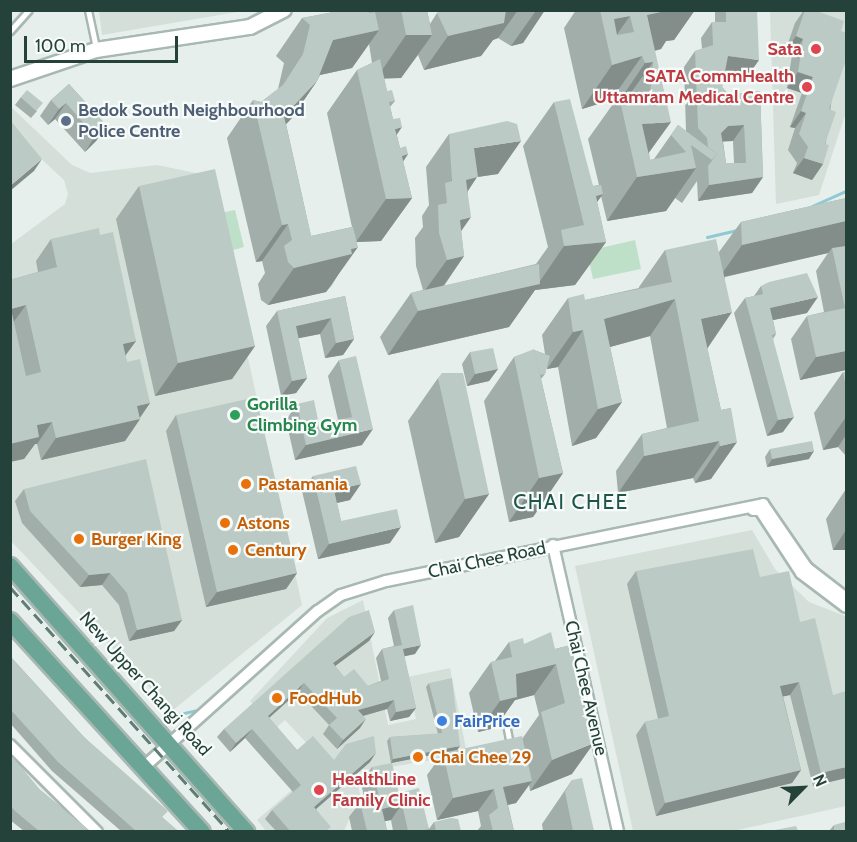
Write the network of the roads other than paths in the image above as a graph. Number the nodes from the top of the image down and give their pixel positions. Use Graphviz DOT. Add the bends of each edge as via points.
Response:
graph roads {
  1 [pos="29,10"];
  2 [pos="88,10"];
  3 [pos="284,10"];
  4 [pos="10,31"];
  5 [pos="96,50"];
  6 [pos="10,79"];
  7 [pos="554,548"];
  8 [pos="10,566"];
  9 [pos="846,598"];
  10 [pos="846,608"];
  11 [pos="10,621"];
  12 [pos="506,724"];
  13 [pos="174,744"];
  14 [pos="10,745"];
  15 [pos="511,748"];
  16 [pos="147,768"];
  17 [pos="97,831"];
  18 [pos="202,831"];
  19 [pos="246,831"];
  20 [pos="618,831"];
  1 -- 4 [label="lane"];
  2 -- 5 [label="lane"];
  3 -- 5 [label="street" via="250,27"];
  5 -- 6 [label="street"];
  7 -- 9 [label="street, Chai Chee Road" via="763,504 807,568"];
  7 -- 10 [label="street, Chai Chee Road" via="760,510 801,573"];
  7 -- 13 [label="street, Chai Chee Road" via="341,595"];
  7 -- 20 [label="street, Chai Chee Avenue"];
  8 -- 13 [label="main road, New Upper Changi Road"];
  11 -- 16 [label="main road"];
  12 -- 15 [label="lane"];
  13 -- 16 [label="street, Chai Chee Road"];
  13 -- 19 [label="main road, New Upper Changi Road"];
  14 -- 17 [label="street"];
  16 -- 18 [label="main road"];
}
